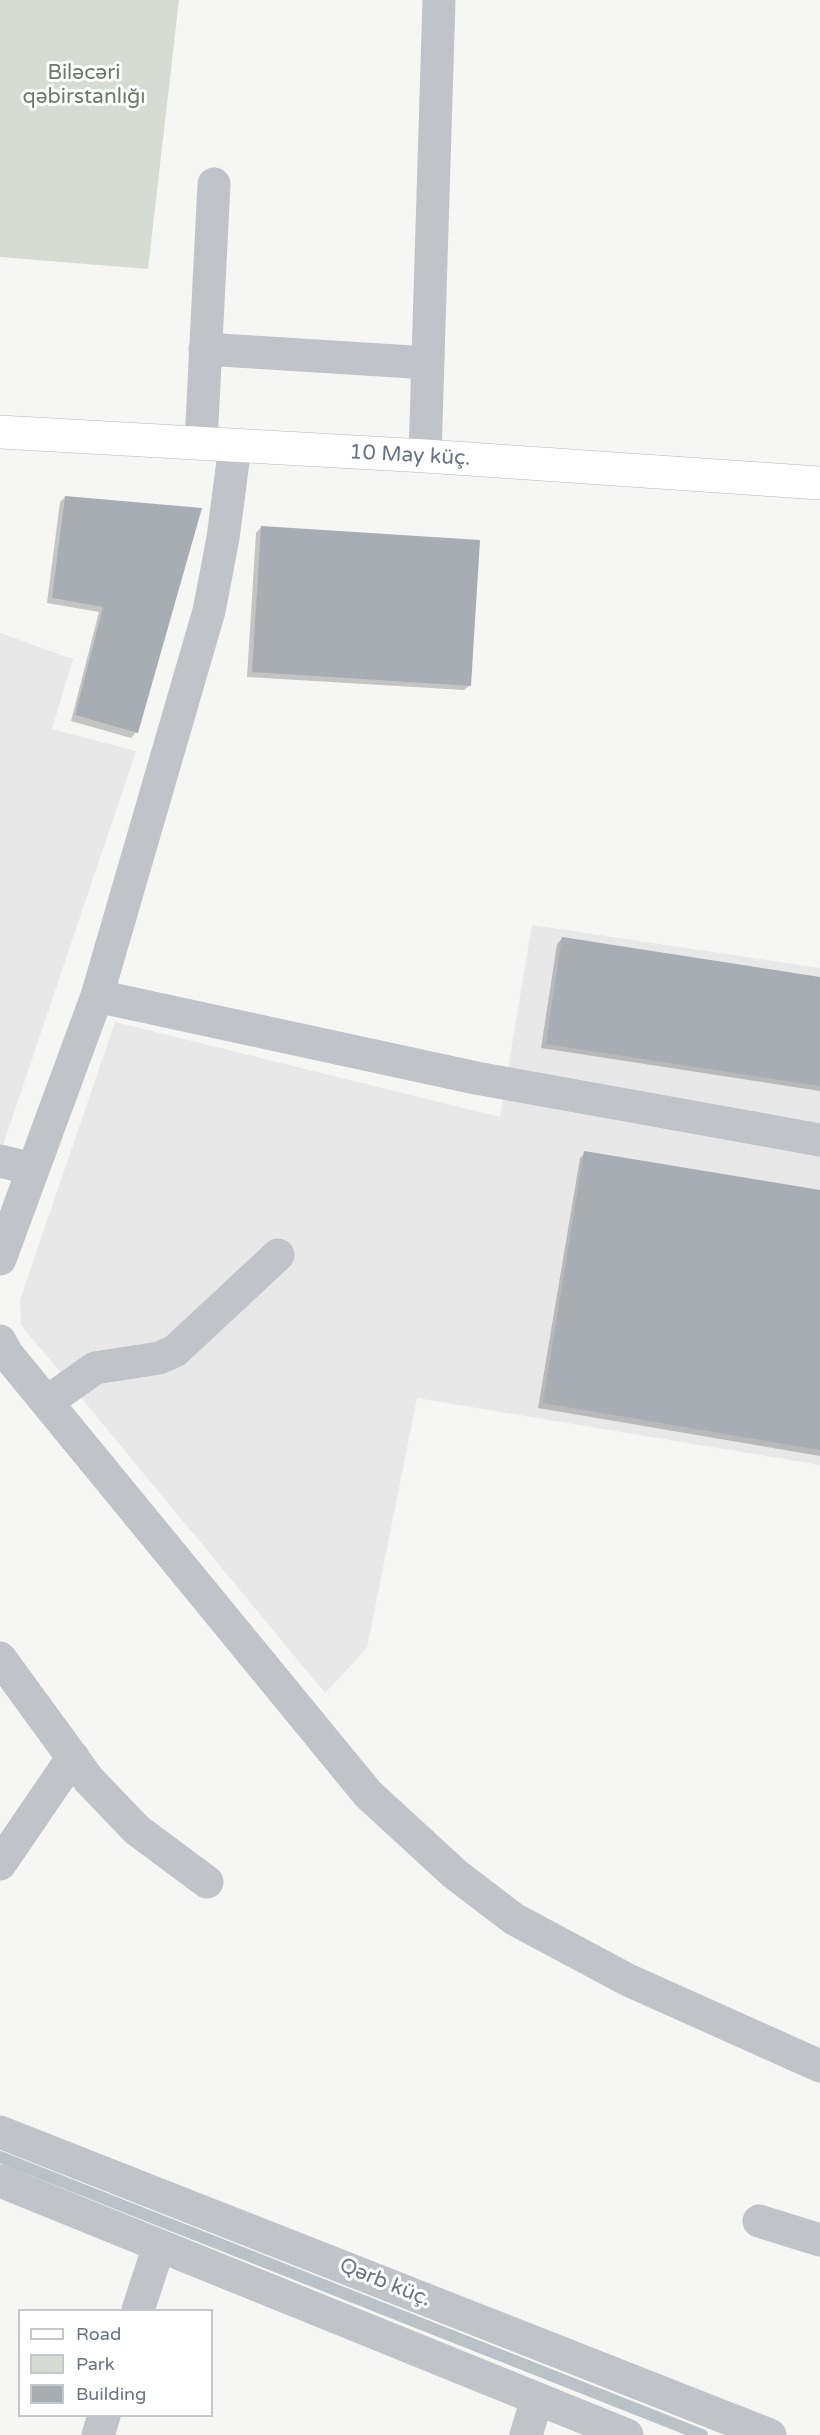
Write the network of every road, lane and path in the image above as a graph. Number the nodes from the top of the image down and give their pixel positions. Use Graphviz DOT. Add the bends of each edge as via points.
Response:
graph roads {
  1 [pos="439,0"];
  2 [pos="214,184"];
  3 [pos="205,349"];
  4 [pos="428,363"];
  5 [pos="0,432"];
  6 [pos="201,443"];
  7 [pos="235,446"];
  8 [pos="425,456"];
  9 [pos="820,483"];
  10 [pos="97,996"];
  11 [pos="820,1140"];
  12 [pos="0,1161"];
  13 [pos="33,1169"];
  14 [pos="278,1255"];
  15 [pos="0,1258"];
  16 [pos="0,1341"];
  17 [pos="47,1402"];
  18 [pos="0,1658"];
  19 [pos="73,1757"];
  20 [pos="0,1864"];
  21 [pos="207,1882"];
  22 [pos="820,2066"];
  23 [pos="0,2132"];
  24 [pos="0,2181"];
  25 [pos="759,2221"];
  26 [pos="820,2240"];
  27 [pos="159,2246"];
  28 [pos="138,2309"];
  29 [pos="537,2399"];
  30 [pos="103,2417"];
  31 [pos="98,2435"];
  32 [pos="526,2435"];
  33 [pos="627,2435"];
  34 [pos="770,2435"];
  1 -- 4 [label="street"];
  2 -- 3 [label="street"];
  3 -- 4 [label="street"];
  3 -- 6 [label="street"];
  4 -- 8 [label="street"];
  5 -- 6 [label="main road, 10 May küç."];
  6 -- 7 [label="main road, 10 May küç."];
  7 -- 8 [label="main road, 10 May küç."];
  7 -- 10 [label="street" via="209,611"];
  8 -- 9 [label="main road, 10 May küç."];
  10 -- 11 [label="street" via="476,1078"];
  10 -- 13 [label="street"];
  12 -- 13 [label="street"];
  13 -- 15 [label="street"];
  14 -- 17 [label="street" via="175,1351 159,1358 95,1368"];
  16 -- 17 [label="street"];
  17 -- 22 [label="street" via="368,1794 455,1874 514,1919 628,1980"];
  18 -- 19 [label="street"];
  19 -- 20 [label="street"];
  19 -- 21 [label="street" via="89,1780 137,1830"];
  23 -- 34 [label="street, Qərb küç."];
  24 -- 27 [label="street"];
  25 -- 26 [label="street"];
  27 -- 28 [label="street"];
  27 -- 29 [label="street"];
  29 -- 32 [label="street"];
  29 -- 33 [label="street"];
  30 -- 31 [label="street"];
}
